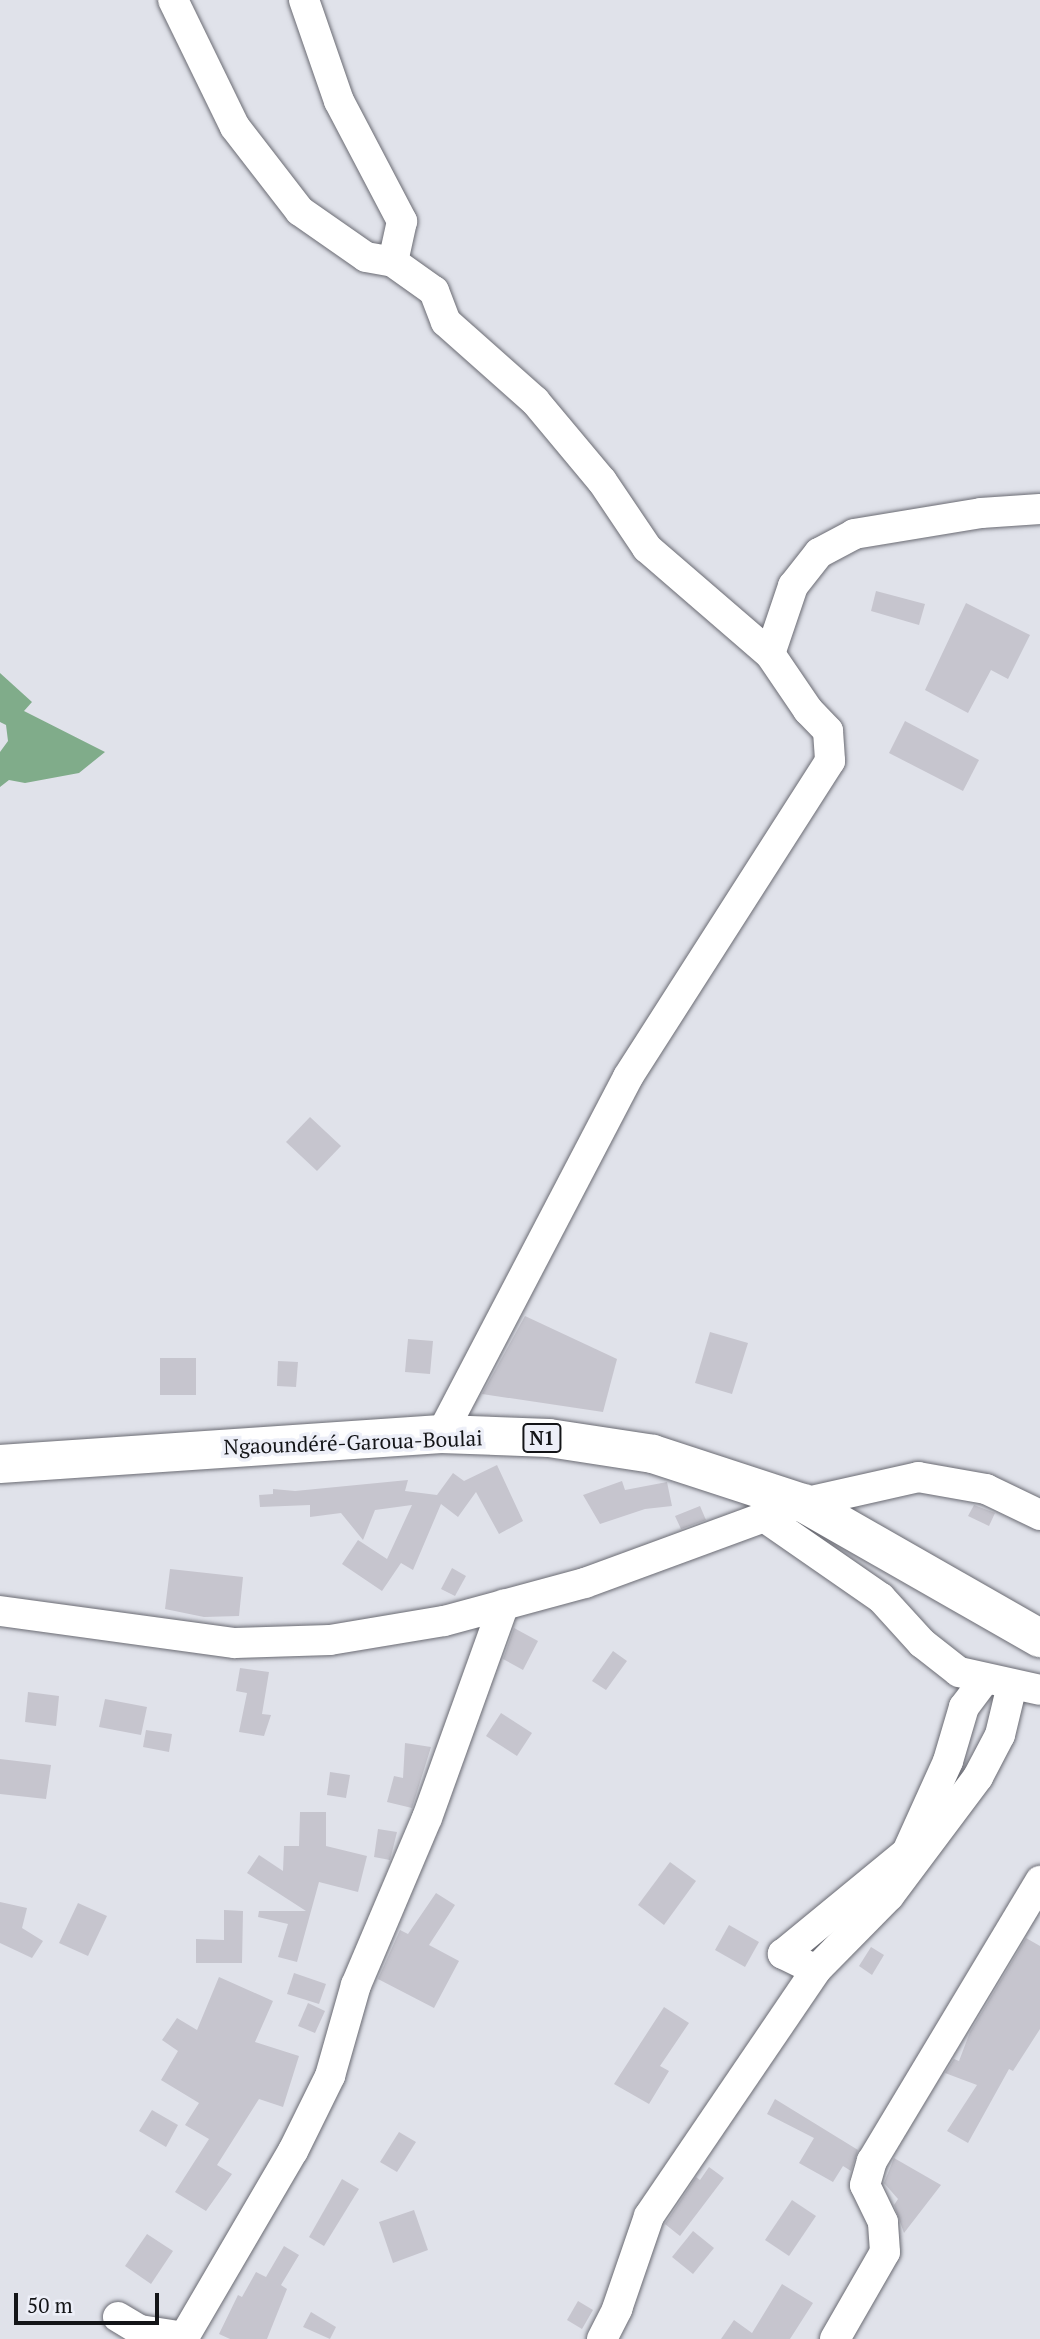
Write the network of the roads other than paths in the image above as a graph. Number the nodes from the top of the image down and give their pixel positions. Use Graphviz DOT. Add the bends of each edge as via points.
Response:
graph roads {
  1 [pos="173,0"];
  2 [pos="304,0"];
  3 [pos="393,262"];
  4 [pos="1040,509"];
  5 [pos="770,654"];
  6 [pos="441,1434"];
  7 [pos="0,1464"];
  8 [pos="803,1503"];
  9 [pos="1040,1515"];
  10 [pos="764,1517"];
  11 [pos="505,1604"];
  12 [pos="0,1611"];
  13 [pos="1040,1638"];
  14 [pos="1012,1684"];
  15 [pos="1040,1881"];
  16 [pos="816,1970"];
  17 [pos="117,2317"];
  18 [pos="183,2338"];
  19 [pos="602,2339"];
  20 [pos="835,2339"];
  1 -- 3 [label="street" via="235,128 300,211 366,257"];
  2 -- 3 [label="street" via="339,100 402,221"];
  3 -- 5 [label="street" via="434,291 446,322 535,401 602,481 647,548"];
  4 -- 5 [label="street" via="981,513 854,534 819,553 793,586"];
  5 -- 6 [label="street" via="828,731 830,761 628,1077 557,1205"];
  6 -- 7 [label="highway, Ngaoundéré-Garoua-Boulai / N1"];
  6 -- 8 [label="highway, Ngaoundéré-Garoua-Boulai / N1" via="549,1438 653,1454"];
  8 -- 9 [label="street" via="918,1477 986,1489"];
  8 -- 10 [label="street"];
  8 -- 13 [label="highway, Ngaoundéré-Garoua-Boulai / N1"];
  10 -- 11 [label="street" via="585,1583"];
  10 -- 14 [label="street" via="881,1598 922,1643 959,1672"];
  11 -- 12 [label="street" via="330,1640 235,1643"];
  11 -- 18 [label="street" via="428,1818 356,1985 330,2076 293,2151"];
  14 -- 16 [label="street" via="1000,1735 978,1777 889,1896"];
  14 -- 16 [label="street" via="964,1707 948,1761 906,1852 783,1954"];
  15 -- 20 [label="street" via="872,2161 865,2185 883,2222 885,2252"];
  16 -- 19 [label="street" via="649,2216"];
  17 -- 18 [label="street" via="140,2330"];
}
